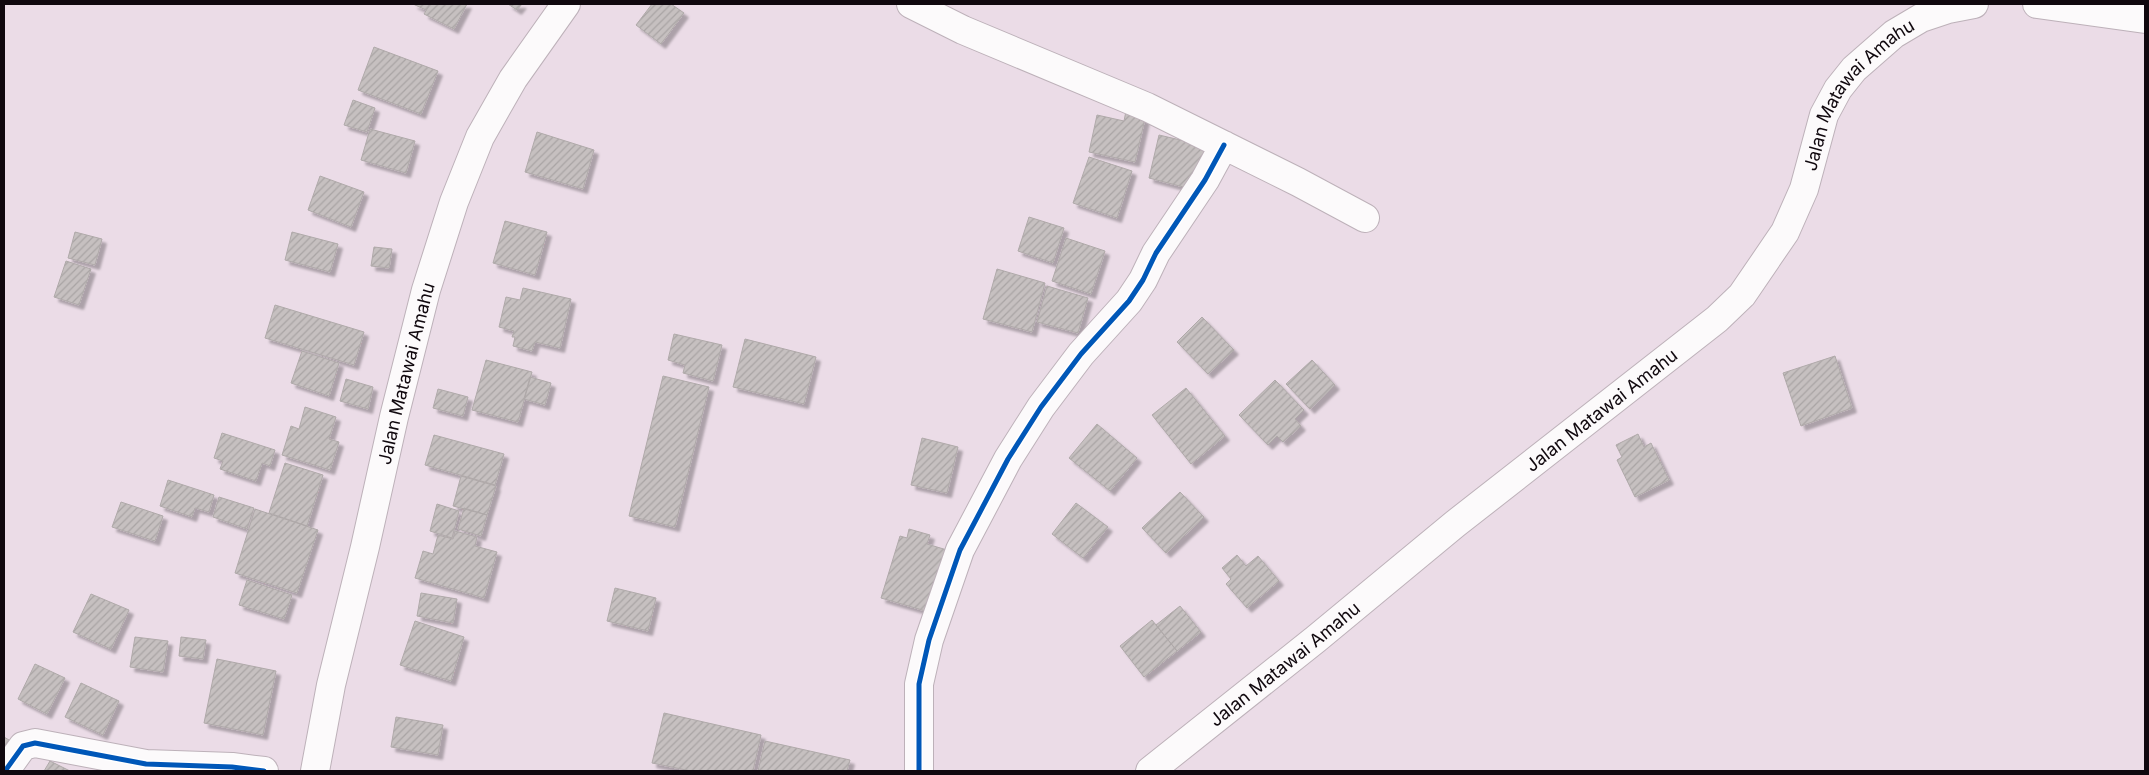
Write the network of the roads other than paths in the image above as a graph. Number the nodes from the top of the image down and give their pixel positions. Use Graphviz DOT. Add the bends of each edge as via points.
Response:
graph roads {
  1 [pos="566,4"];
  2 [pos="910,4"];
  3 [pos="1974,4"];
  4 [pos="2037,4"];
  5 [pos="2145,19"];
  6 [pos="1224,145"];
  7 [pos="1365,218"];
  8 [pos="5,771"];
  9 [pos="264,771"];
  10 [pos="315,771"];
  11 [pos="918,771"];
  12 [pos="1150,771"];
  1 -- 10 [label="main road, Jalan Matawai Amahu" via="513,80 480,137 451,211 426,290 394,418 331,685"];
  2 -- 6 [label="main road" via="962,30 1147,107"];
  3 -- 12 [label="main road, Jalan Matawai Amahu" via="1921,18 1894,34 1854,69 1824,115 1804,189 1785,232 1742,295 1717,319 1486,499"];
  4 -- 5 [label="main road"];
  6 -- 7 [label="main road"];
  6 -- 11 [label="main road" via="1129,301 1081,354 1041,407 1008,459 960,550 929,640 919,684"];
  8 -- 9 [label="main road" via="23,746 35,743 146,764 232,766"];
}
